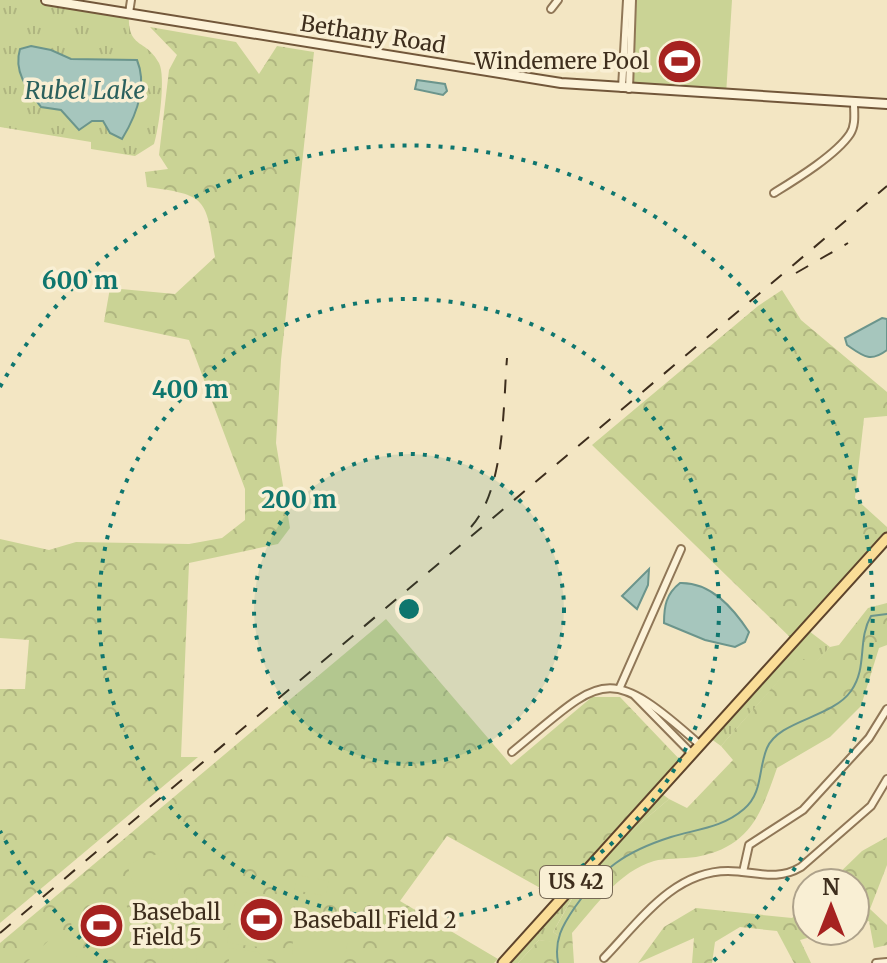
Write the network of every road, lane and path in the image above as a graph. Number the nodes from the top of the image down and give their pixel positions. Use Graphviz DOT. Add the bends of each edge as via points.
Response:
graph roads {
  1 [pos="46,0"];
  2 [pos="131,0"];
  3 [pos="558,0"];
  4 [pos="630,0"];
  5 [pos="551,9"];
  6 [pos="129,13"];
  7 [pos="625,88"];
  8 [pos="854,103"];
  9 [pos="887,104"];
  10 [pos="774,193"];
  11 [pos="887,538"];
  12 [pos="681,549"];
  13 [pos="620,687"];
  14 [pos="633,693"];
  15 [pos="887,709"];
  16 [pos="699,744"];
  17 [pos="512,752"];
  18 [pos="691,753"];
  19 [pos="887,779"];
  20 [pos="743,872"];
  21 [pos="604,958"];
  22 [pos="887,962"];
  23 [pos="503,963"];
  24 [pos="876,963"];
  1 -- 6 [label="main road, Bethany Road"];
  2 -- 6 [label="street"];
  3 -- 5 [label="street"];
  4 -- 7 [label="street"];
  6 -- 7 [label="main road, Bethany Road" via="523,77"];
  7 -- 8 [label="main road, Bethany Road"];
  8 -- 9 [label="main road, Bethany Road"];
  8 -- 10 [label="street" via="854,123 846,139"];
  11 -- 16 [label="main road, US 42"];
  12 -- 13 [label="street"];
  13 -- 14 [label="street"];
  13 -- 17 [label="street" via="581,695"];
  14 -- 16 [label="street" via="654,704"];
  14 -- 18 [label="street"];
  15 -- 20 [label="street" via="869,738 803,810 749,845"];
  16 -- 18 [label="main road, US 42"];
  18 -- 23 [label="main road, US 42"];
  19 -- 20 [label="street" via="871,806 801,867 774,877"];
  20 -- 21 [label="street" via="711,873 674,888"];
  22 -- 24 [label="street"];
}
